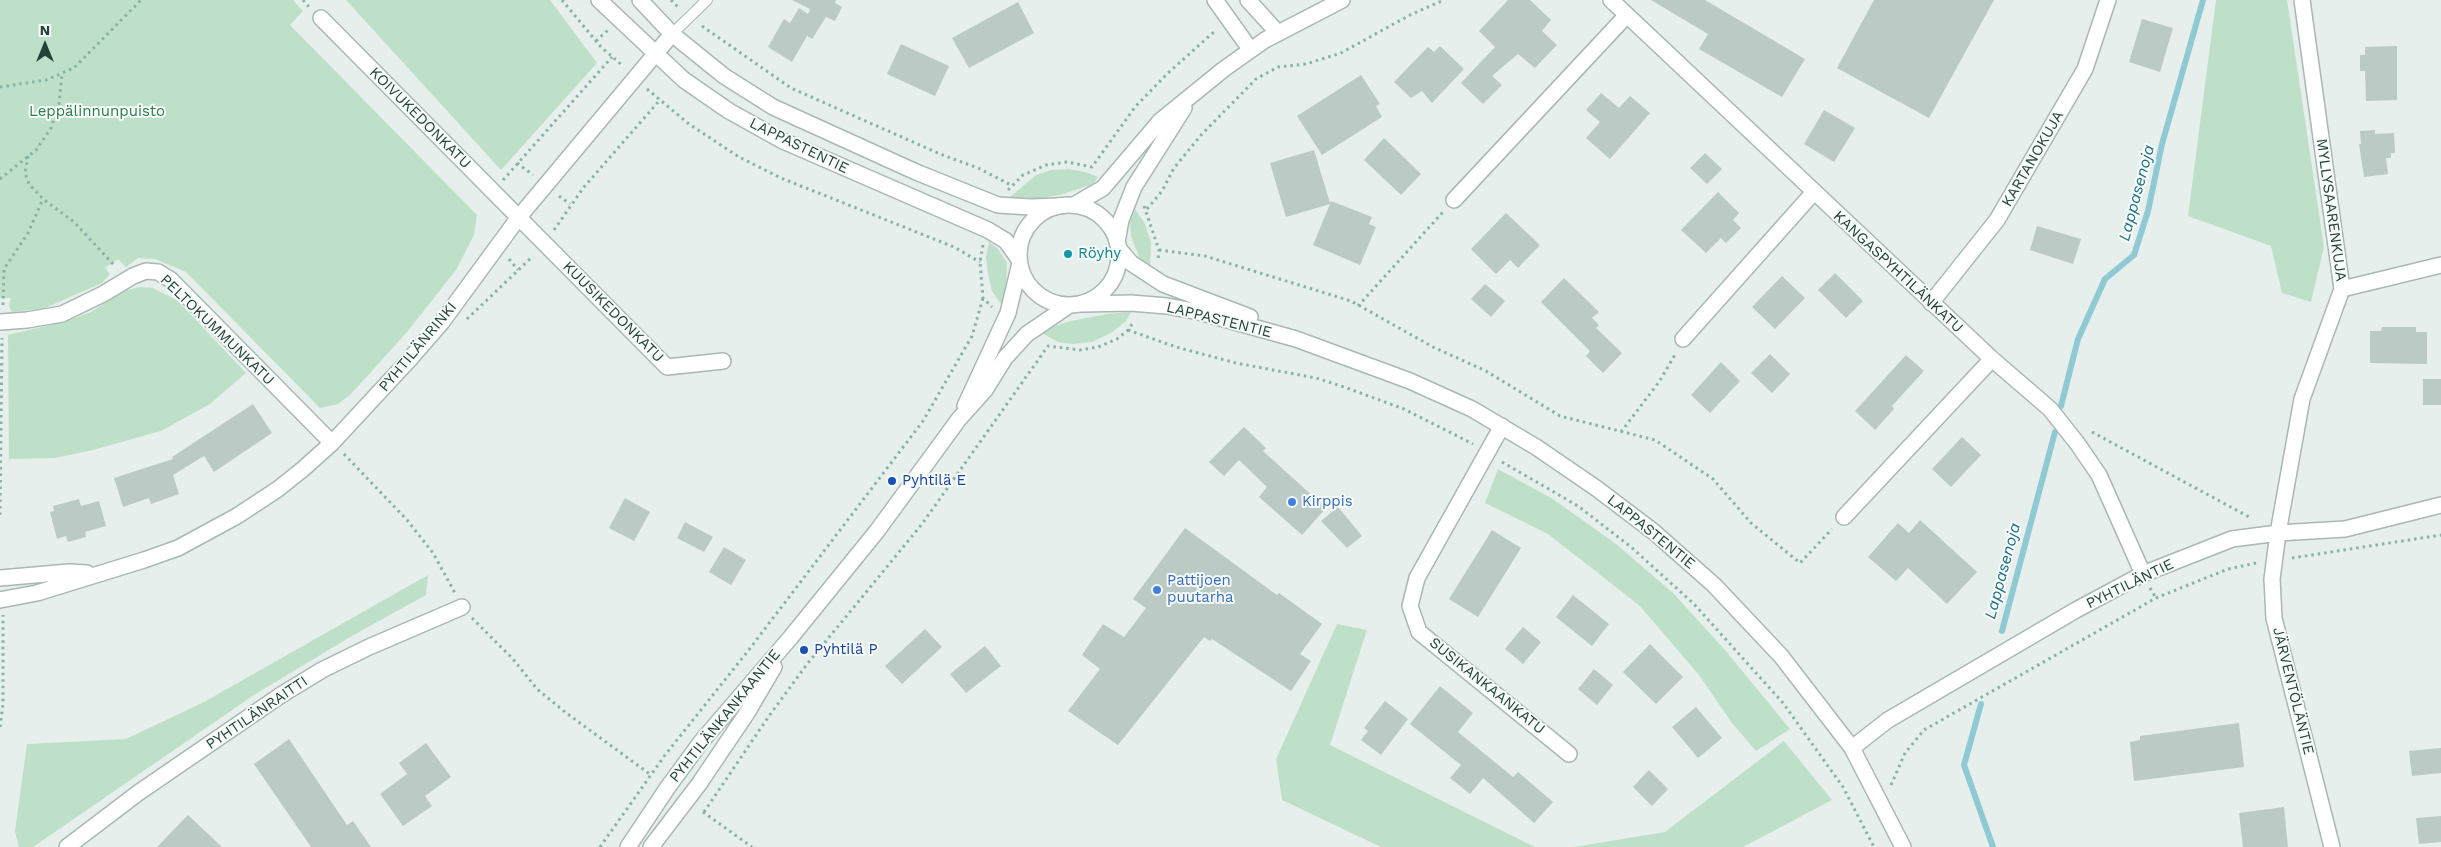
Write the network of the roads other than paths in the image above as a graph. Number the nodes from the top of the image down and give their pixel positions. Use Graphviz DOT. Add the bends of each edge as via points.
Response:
graph roads {
  1 [pos="599,0"];
  2 [pos="640,0"];
  3 [pos="707,0"];
  4 [pos="1215,0"];
  5 [pos="1248,0"];
  6 [pos="1342,0"];
  7 [pos="1611,0"];
  8 [pos="2108,0"];
  9 [pos="2302,0"];
  10 [pos="1627,16"];
  11 [pos="321,18"];
  12 [pos="1278,33"];
  13 [pos="672,34"];
  14 [pos="1250,49"];
  15 [pos="655,55"];
  16 [pos="1188,100"];
  17 [pos="1814,192"];
  18 [pos="1454,200"];
  19 [pos="1067,206"];
  20 [pos="519,217"];
  21 [pos="1118,246"];
  22 [pos="1019,263"];
  23 [pos="2441,265"];
  24 [pos="2342,289"];
  25 [pos="1931,303"];
  26 [pos="1075,305"];
  27 [pos="1,322"];
  28 [pos="1296,339"];
  29 [pos="1683,339"];
  30 [pos="1992,360"];
  31 [pos="722,362"];
  32 [pos="960,419"];
  33 [pos="1502,426"];
  34 [pos="338,448"];
  35 [pos="2441,505"];
  36 [pos="1844,517"];
  37 [pos="2278,533"];
  38 [pos="96,573"];
  39 [pos="2144,574"];
  40 [pos="0,578"];
  41 [pos="0,600"];
  42 [pos="462,607"];
  43 [pos="791,637"];
  44 [pos="1852,748"];
  45 [pos="1569,754"];
  46 [pos="67,847"];
  47 [pos="628,847"];
  48 [pos="651,847"];
  49 [pos="1903,847"];
  50 [pos="2332,847"];
  1 -- 15 [label="street, LAPPASTENTIE"];
  2 -- 13 [label="street, LAPPASTENTIE"];
  3 -- 13 [label="lane"];
  4 -- 14 [label="street"];
  5 -- 12 [label="street"];
  6 -- 12 [label="street"];
  7 -- 10 [label="street, KANGASPYHTILÄNKATU"];
  8 -- 25 [label="street, KARTANOKUJA" via="2085,69 1997,220"];
  9 -- 24 [label="street, MYLLYSAARENKUJA"];
  10 -- 17 [label="street, KANGASPYHTILÄNKATU"];
  10 -- 18 [label="street"];
  11 -- 20 [label="street, KOIVUKEDONKATU"];
  12 -- 14 [label="street"];
  13 -- 15 [label="street, PYHTILÄNRINKI"];
  13 -- 19 [label="street, LAPPASTENTIE" via="724,76 774,107 916,172 998,205"];
  14 -- 16 [label="street"];
  15 -- 20 [label="street, PYHTILÄNRINKI"];
  15 -- 22 [label="street, LAPPASTENTIE" via="728,111 781,140 988,230 1006,241"];
  16 -- 19 [label="street" via="1160,122 1102,188"];
  16 -- 21 [label="street" via="1131,194 1121,220"];
  17 -- 25 [label="street, KANGASPYHTILÄNKATU"];
  17 -- 29 [label="street"];
  19 -- 21 [label="street" via="1089,209 1101,217 1111,228"];
  19 -- 22 [label="street" via="1042,213 1027,227 1021,239"];
  20 -- 31 [label="street, KUUSIKEDONKATU" via="667,368"];
  20 -- 34 [label="street, PYHTILÄNRINKI" via="442,322 367,408"];
  21 -- 26 [label="street" via="1118,265 1108,287 1096,298"];
  21 -- 28 [label="street, LAPPASTENTIE" via="1131,263 1155,279"];
  22 -- 26 [label="street" via="1026,282 1037,295 1052,303"];
  22 -- 32 [label="street, PYHTILÄNKANKAANTIE" via="1015,292 1005,319"];
  23 -- 24 [label="street"];
  24 -- 37 [label="street, MYLLYSAARENKUJA" via="2302,399"];
  25 -- 30 [label="street, KANGASPYHTILÄNKATU"];
  26 -- 28 [label="street, LAPPASTENTIE" via="1145,304 1199,312"];
  26 -- 32 [label="street, PYHTILÄNKANKAANTIE" via="1027,334"];
  27 -- 34 [label="street, PELTOKUMMUNKATU" via="62,314 146,271 158,272 171,280"];
  28 -- 33 [label="street, LAPPASTENTIE" via="1410,380"];
  30 -- 36 [label="street"];
  30 -- 39 [label="street, KANGASPYHTILÄNKATU" via="2050,409 2077,443 2099,475"];
  32 -- 43 [label="street, PYHTILÄNKANKAANTIE" via="877,531"];
  33 -- 44 [label="street, LAPPASTENTIE" via="1596,488 1654,532 1714,585 1781,656"];
  33 -- 45 [label="street, SUSIKANKAANKATU" via="1417,578 1410,606 1419,632"];
  34 -- 38 [label="street, PYHTILÄNRINKI" via="205,535 144,560"];
  35 -- 37 [label="street, PYHTILÄNTIE" via="2345,529"];
  37 -- 39 [label="street, PYHTILÄNTIE" via="2232,539"];
  37 -- 50 [label="street, JÄRVENTÖLÄNTIE" via="2272,579 2274,618"];
  38 -- 40 [label="street, PYHTILÄNRINKI"];
  38 -- 41 [label="street, PYHTILÄNRINKI" via="37,593"];
  39 -- 44 [label="street, PYHTILÄNTIE" via="1888,720"];
  42 -- 46 [label="street, PYHTILÄNRAITTI" via="322,670 138,793"];
  43 -- 47 [label="street, PYHTILÄNKANKAANTIE" via="730,707 668,787"];
  43 -- 48 [label="street, PYHTILÄNKANKAANTIE" via="746,713"];
  44 -- 49 [label="street, LAPPASTENTIE"];
}
